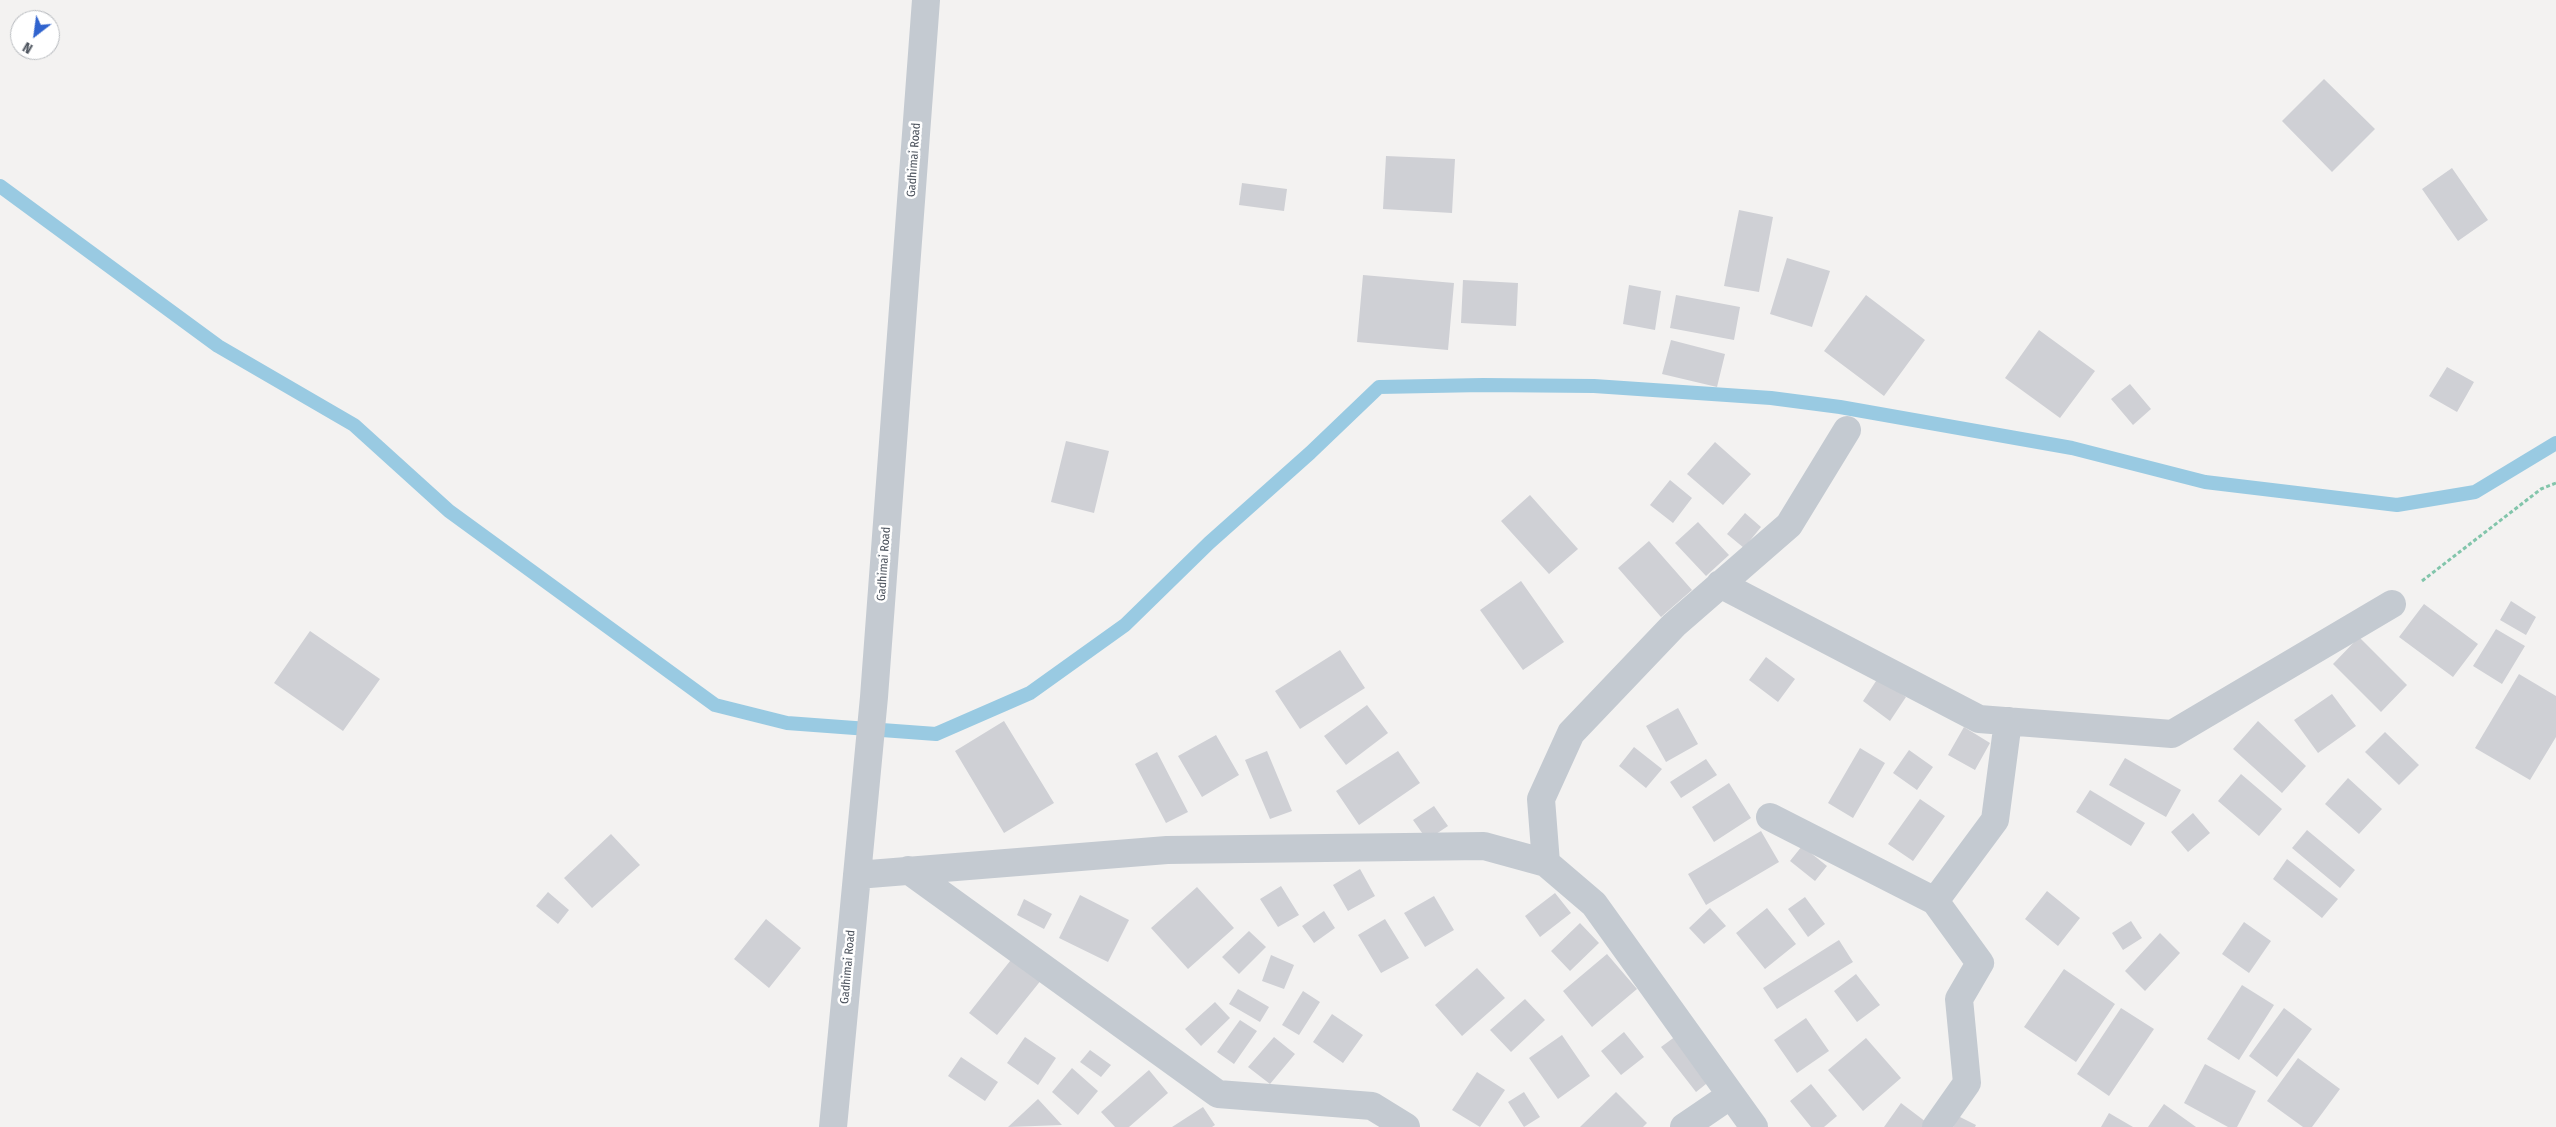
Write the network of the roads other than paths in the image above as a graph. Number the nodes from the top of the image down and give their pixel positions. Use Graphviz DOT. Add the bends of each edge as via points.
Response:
graph roads {
  1 [pos="926,0"];
  2 [pos="1847,430"];
  3 [pos="1720,584"];
  4 [pos="2392,604"];
  5 [pos="2008,721"];
  6 [pos="1770,817"];
  7 [pos="1546,863"];
  8 [pos="908,870"];
  9 [pos="857,875"];
  10 [pos="1935,901"];
  11 [pos="1731,1096"];
  12 [pos="833,1127"];
  13 [pos="1406,1127"];
  14 [pos="1684,1127"];
  15 [pos="1754,1127"];
  16 [pos="1936,1127"];
  1 -- 9 [label="street, Gadhimai Road" via="874,697"];
  2 -- 3 [label="street" via="1788,525"];
  3 -- 5 [label="street" via="1979,719"];
  3 -- 7 [label="street" via="1674,625 1570,733 1541,799"];
  4 -- 5 [label="street" via="2172,734"];
  5 -- 10 [label="street" via="1994,820"];
  6 -- 10 [label="street"];
  7 -- 8 [label="street" via="1484,846 1197,849"];
  7 -- 11 [label="street" via="1594,904"];
  8 -- 9 [label="street"];
  8 -- 13 [label="street" via="1218,1094 1372,1106"];
  9 -- 12 [label="street, Gadhimai Road"];
  10 -- 16 [label="street" via="1980,963 1959,999 1967,1083"];
  11 -- 14 [label="street"];
  11 -- 15 [label="street"];
}
